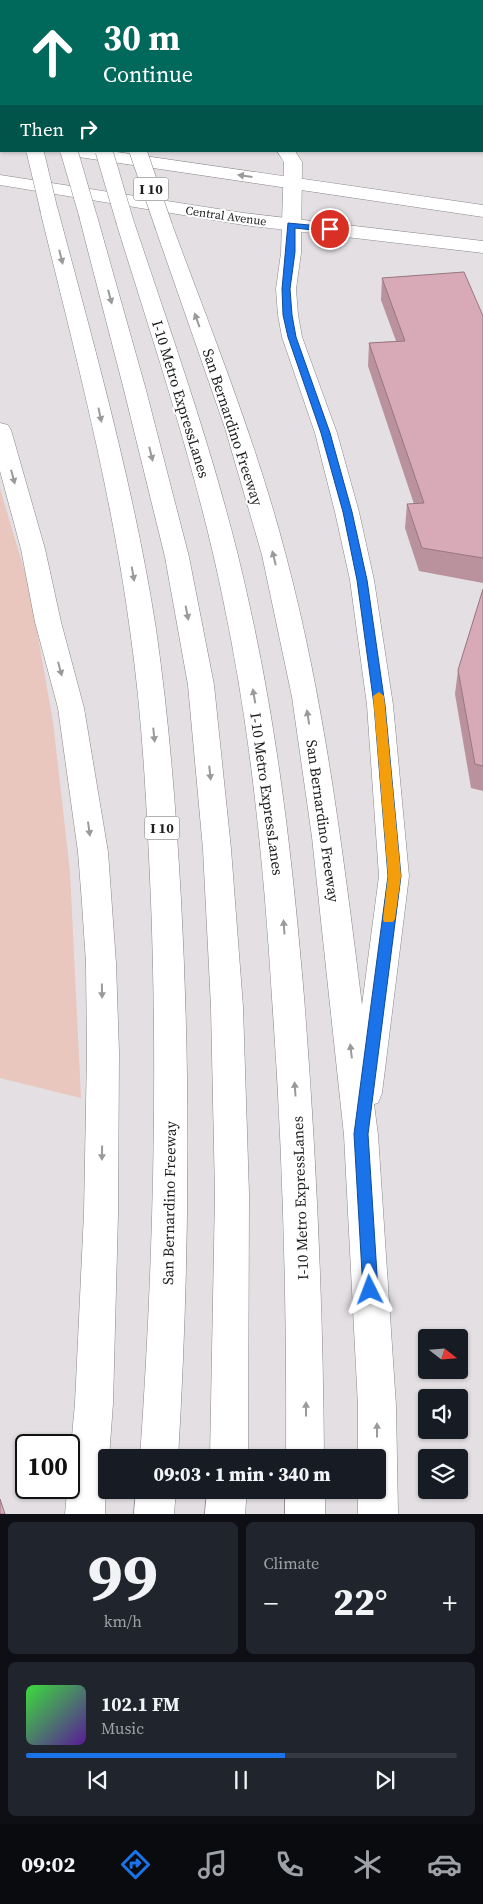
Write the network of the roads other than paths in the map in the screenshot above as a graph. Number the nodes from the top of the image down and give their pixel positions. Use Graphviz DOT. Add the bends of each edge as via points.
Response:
graph roads {
  1 [pos="35,152"];
  2 [pos="71,152"];
  3 [pos="78,152"];
  4 [pos="104,152"];
  5 [pos="138,152"];
  6 [pos="287,152"];
  7 [pos="0,180"];
  8 [pos="293,183"];
  9 [pos="483,211"];
  10 [pos="291,225"];
  11 [pos="483,247"];
  12 [pos="0,430"];
  13 [pos="361,1134"];
  14 [pos="158,1449"];
  15 [pos="229,1449"];
  16 [pos="305,1449"];
  17 [pos="155,1499"];
  18 [pos="227,1499"];
  19 [pos="305,1499"];
  20 [pos="85,1514"];
  21 [pos="154,1514"];
  22 [pos="226,1514"];
  23 [pos="305,1514"];
  24 [pos="378,1514"];
  1 -- 14 [label="main road, San Bernardino Freeway / I 10, one-way, bridge" via="96,393 124,522 143,630 159,775 170,970 171,1206"];
  2 -- 15 [label="main road, one-way, bridge" via="177,557 201,685 217,849 227,1007 232,1194"];
  8 -- 3 [label="main road, one-way"];
  16 -- 4 [label="main road, I-10 Metro ExpressLanes, one-way, bridge" via="306,1350 297,1109 282,905 261,738 237,602 208,487"];
  13 -- 5 [label="main road, San Bernardino Freeway / I 10, one-way, bridge" via="326,837 305,698 274,555 236,428"];
  6 -- 8 [label="main road" via="292,162"];
  7 -- 10 [label="main road, Central Avenue"];
  8 -- 9 [label="main road"];
  8 -- 10 [label="main road"];
  10 -- 11 [label="main road, Central Avenue"];
  10 -- 13 [label="main road" via="286,289 288,315 292,337 328,442 362,580 380,705 394,876"];
  12 -- 20 [label="main road, one-way" via="33,549 71,708 93,852 97,902 103,1052 101,1214 94,1403"];
  24 -- 13 [label="main road, San Bernardino Freeway / I 10, one-way" via="377,1406"];
  17 -- 21 [label="main road"];
  18 -- 22 [label="main road"];
  19 -- 23 [label="main road"];
}
